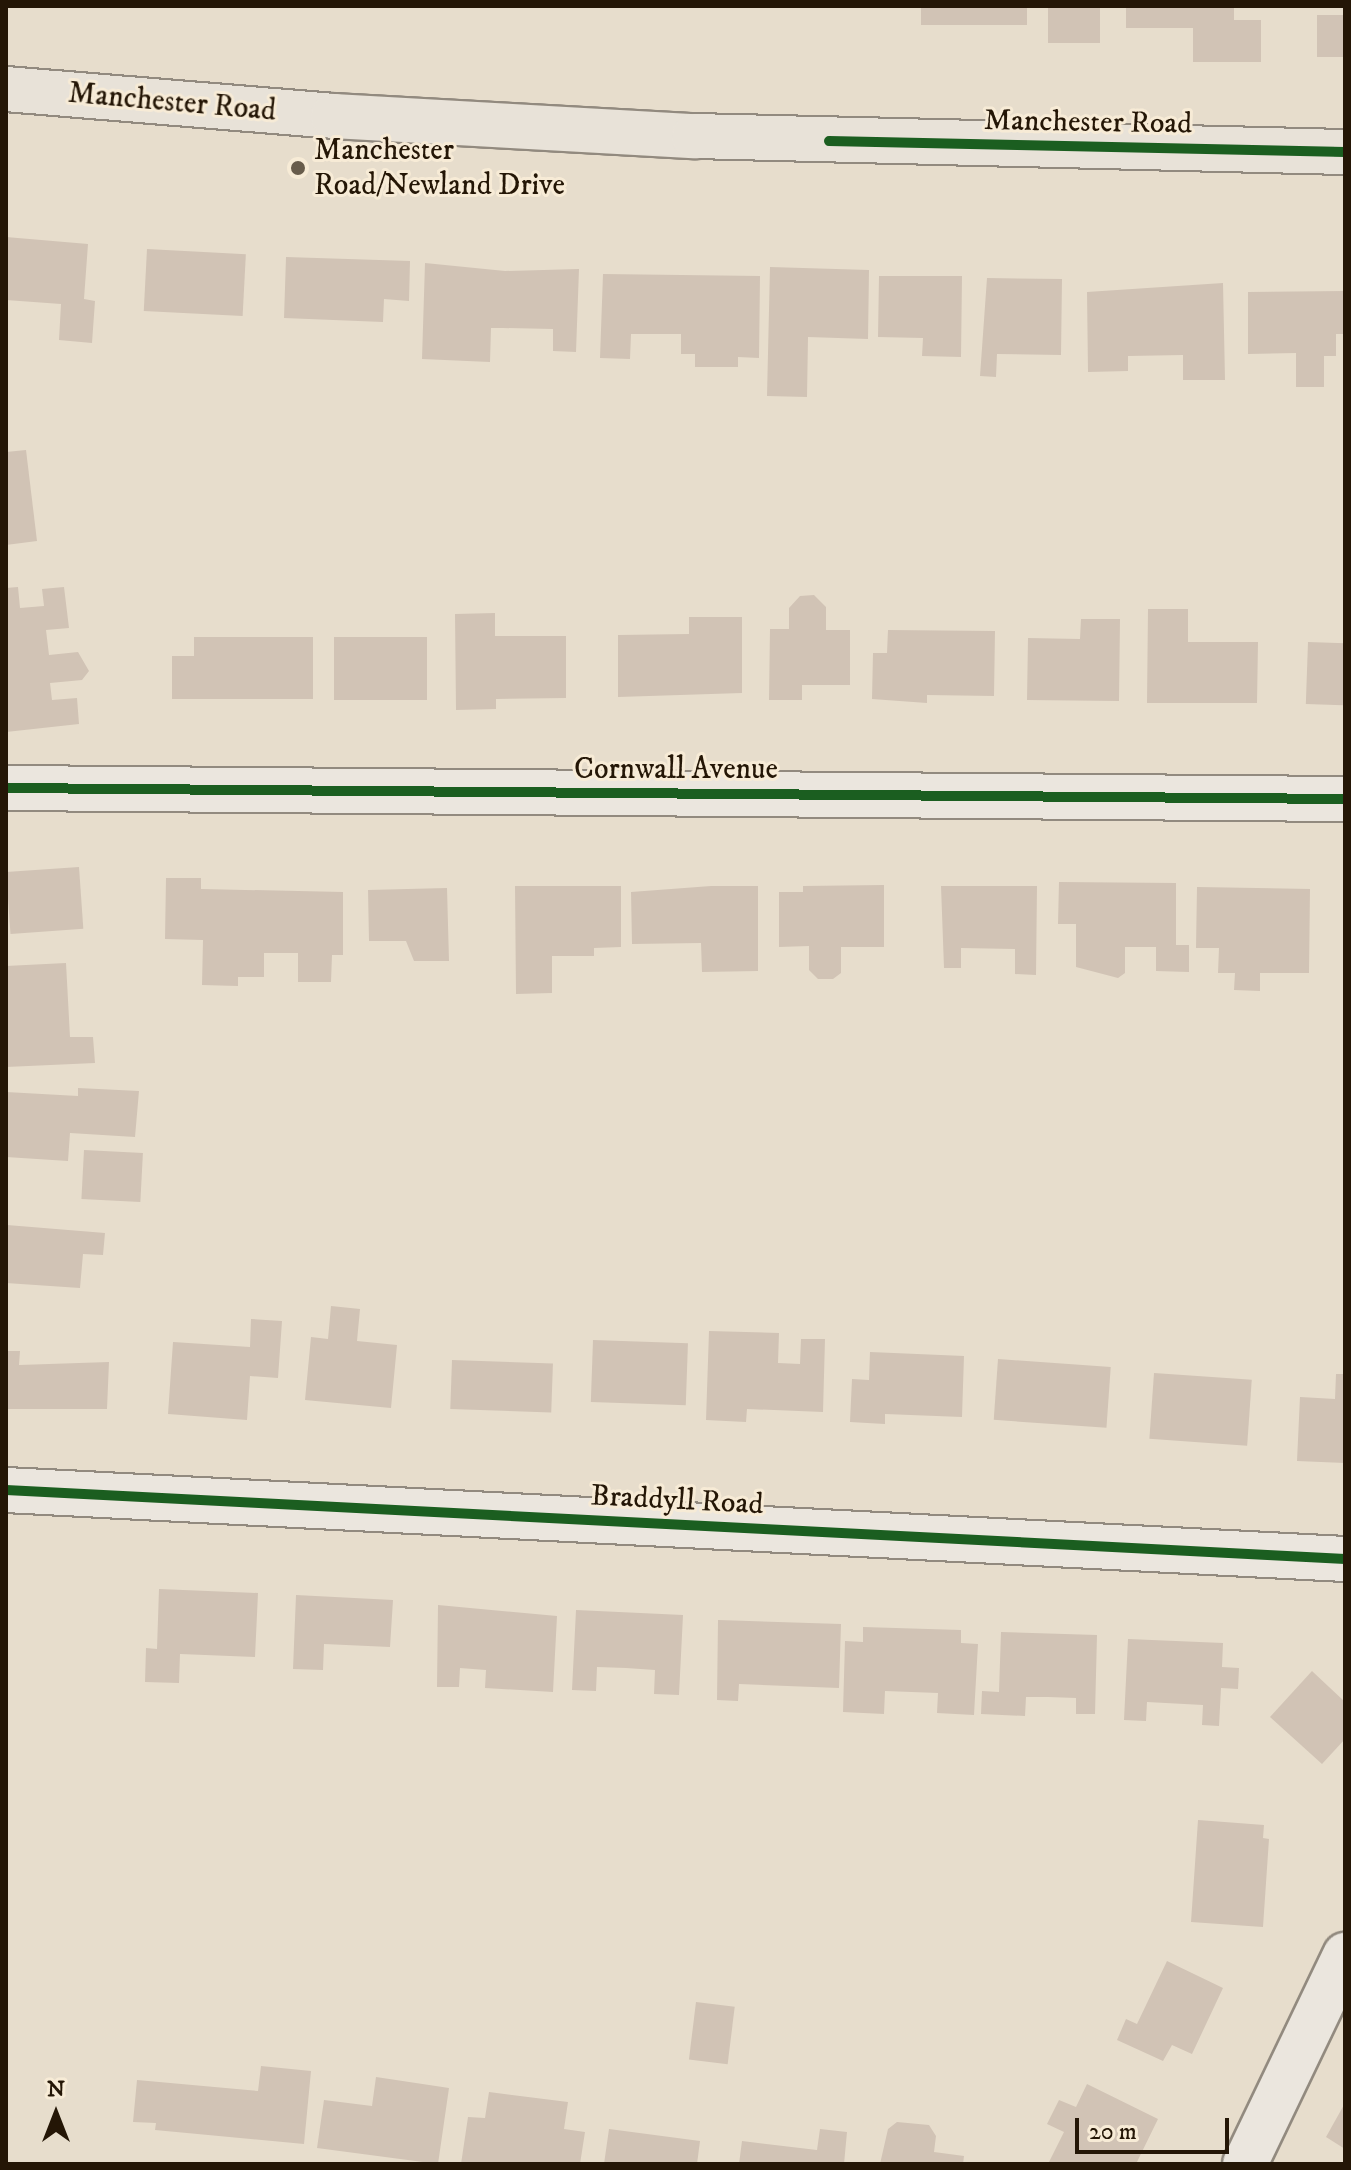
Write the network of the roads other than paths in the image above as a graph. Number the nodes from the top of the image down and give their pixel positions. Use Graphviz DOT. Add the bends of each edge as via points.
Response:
graph roads {
  1 [pos="6,89"];
  2 [pos="1345,152"];
  3 [pos="6,788"];
  4 [pos="1345,799"];
  5 [pos="6,1490"];
  6 [pos="1345,1559"];
  7 [pos="1345,1955"];
  8 [pos="1245,2164"];
  1 -- 2 [label="highway, Manchester Road" via="333,116 694,136"];
  3 -- 4 [label="street, Cornwall Avenue"];
  5 -- 6 [label="street, Braddyll Road"];
  7 -- 8 [label="street"];
}
